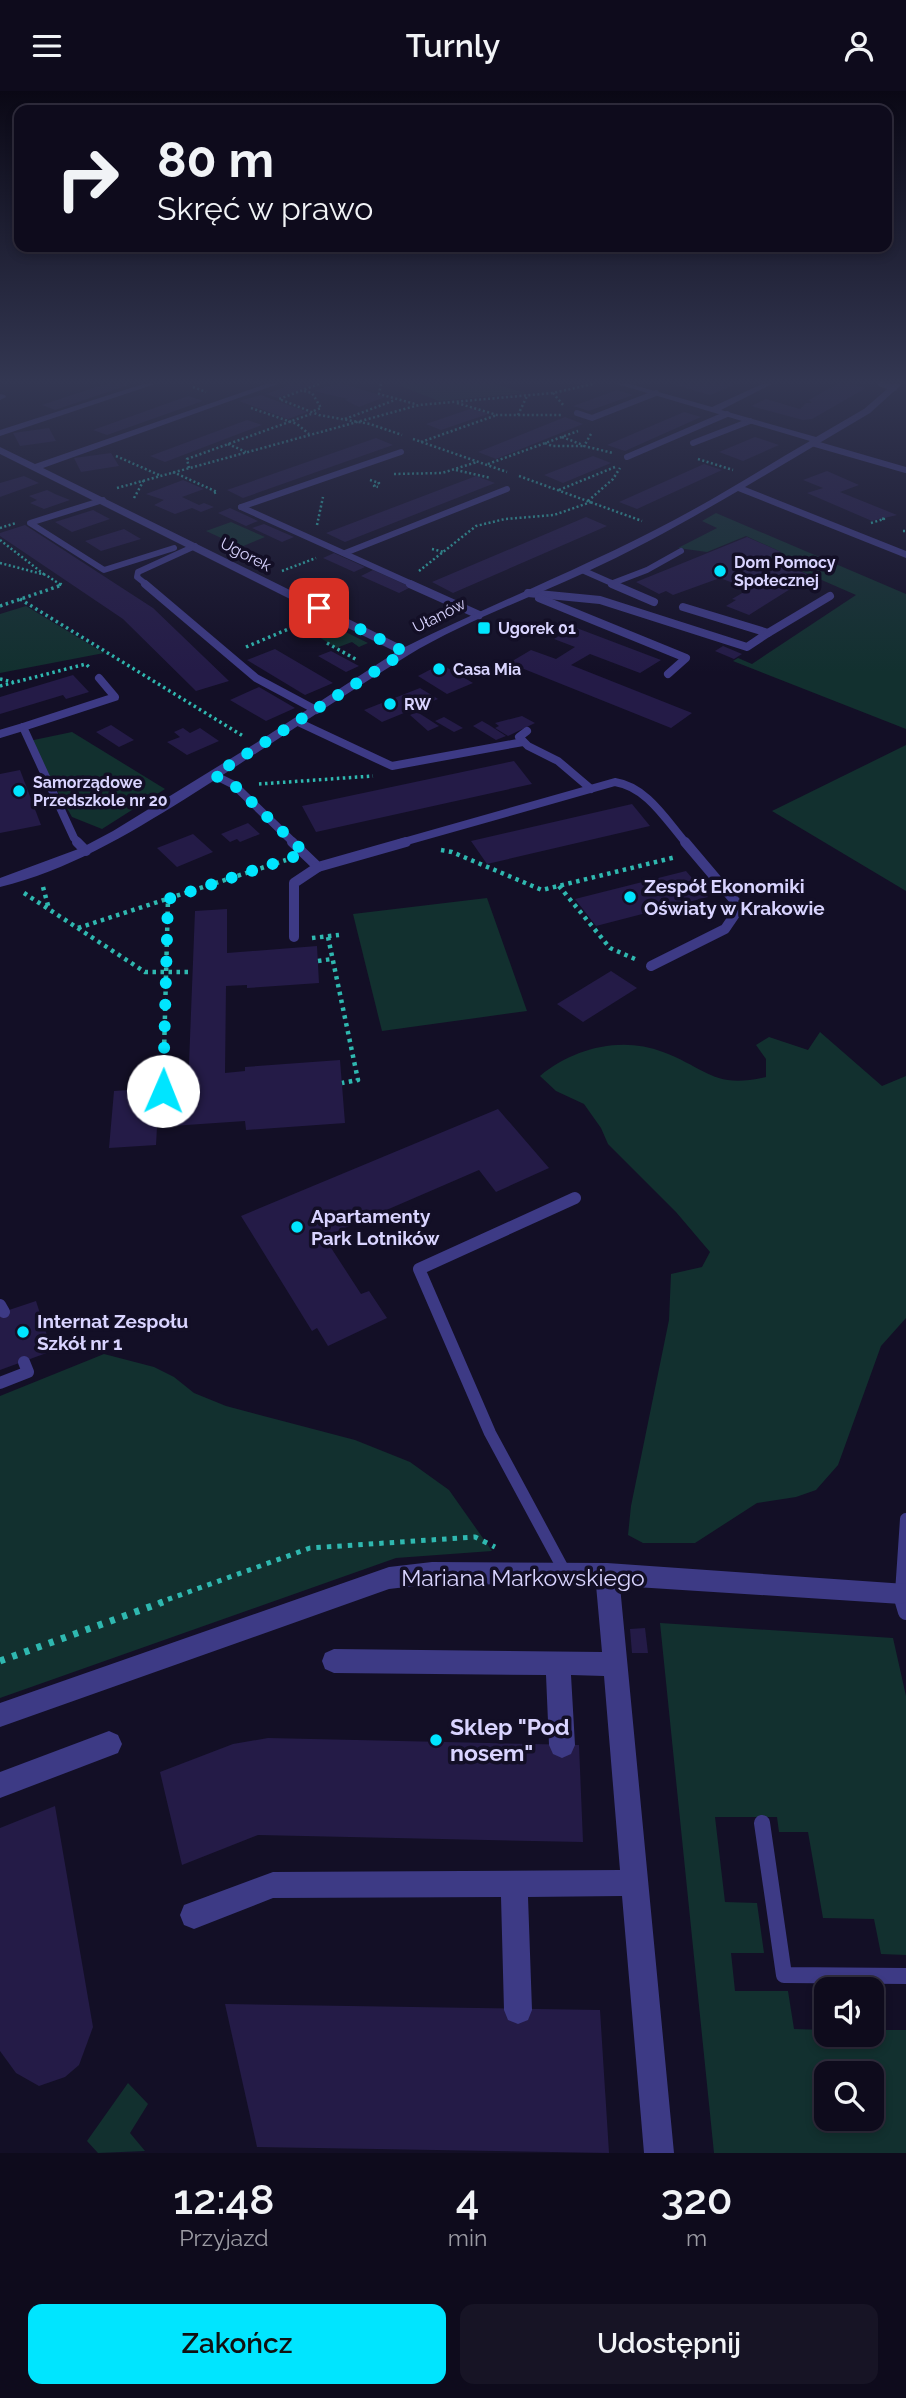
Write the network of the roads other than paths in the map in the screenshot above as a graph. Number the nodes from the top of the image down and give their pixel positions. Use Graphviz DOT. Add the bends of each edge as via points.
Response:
graph roads {
  1 [pos="63,480"];
  2 [pos="317,480"];
  3 [pos="748,480"];
  4 [pos="737,487"];
  5 [pos="507,489"];
  6 [pos="103,500"];
  7 [pos="192,544"];
  8 [pos="681,551"];
  9 [pos="345,553"];
  10 [pos="906,555"];
  11 [pos="582,570"];
  12 [pos="613,583"];
  13 [pos="528,593"];
  14 [pos="830,596"];
  15 [pos="654,602"];
  16 [pos="683,607"];
  17 [pos="479,614"];
  18 [pos="768,633"];
  19 [pos="405,652"];
  20 [pos="668,674"];
  21 [pos="99,678"];
  22 [pos="316,710"];
  23 [pos="298,722"];
  24 [pos="23,727"];
  25 [pos="527,731"];
  26 [pos="0,734"];
  27 [pos="523,742"];
  28 [pos="214,775"];
  29 [pos="591,789"];
  30 [pos="86,851"];
  31 [pos="318,867"];
  32 [pos="3,882"];
  33 [pos="294,937"];
  34 [pos="651,966"];
  35 [pos="575,1198"];
  36 [pos="24,1362"];
  37 [pos="0,1383"];
  38 [pos="906,1519"];
  39 [pos="904,1548"];
  40 [pos="566,1574"];
  41 [pos="607,1574"];
  42 [pos="904,1602"];
  43 [pos="334,1661"];
  44 [pos="558,1663"];
  45 [pos="615,1664"];
  46 [pos="0,1715"];
  47 [pos="109,1744"];
  48 [pos="562,1745"];
  49 [pos="0,1785"];
  50 [pos="762,1823"];
  51 [pos="514,1883"];
  52 [pos="634,1883"];
  53 [pos="194,1915"];
  54 [pos="906,1976"];
  55 [pos="518,2010"];
  56 [pos="659,2153"];
  1 -- 6 [label="street, Ugorek"];
  2 -- 9 [label="lane" via="241,507"];
  3 -- 4 [label="street, Ułanów"];
  4 -- 10 [label="street"];
  4 -- 11 [label="street, Ułanów"];
  5 -- 9 [label="lane"];
  6 -- 7 [label="street, Ugorek"];
  6 -- 7 [label="lane" via="30,523 104,571"];
  7 -- 19 [label="street, Ugorek"];
  7 -- 22 [label="lane" via="145,567 137,577 256,678"];
  8 -- 12 [label="lane"];
  9 -- 17 [label="lane"];
  11 -- 12 [label="lane"];
  11 -- 13 [label="street, Ułanów"];
  12 -- 15 [label="lane"];
  13 -- 17 [label="street, Ułanów"];
  13 -- 18 [label="lane" via="600,600 747,647"];
  13 -- 20 [label="lane" via="686,658"];
  14 -- 18 [label="lane"];
  16 -- 18 [label="lane"];
  17 -- 19 [label="street, Ułanów"];
  19 -- 22 [label="street, Ułanów"];
  21 -- 24 [label="lane" via="115,697"];
  22 -- 23 [label="street, Ułanów"];
  23 -- 27 [label="lane" via="392,765"];
  23 -- 28 [label="street, Ułanów"];
  24 -- 26 [label="lane"];
  24 -- 30 [label="lane" via="74,838"];
  25 -- 27 [label="lane" via="519,737"];
  27 -- 29 [label="lane" via="558,761"];
  28 -- 30 [label="street, Ułanów"];
  28 -- 31 [label="lane" via="234,785"];
  29 -- 31 [label="lane"];
  29 -- 34 [label="lane" via="615,782 629,784 646,796 740,907 724,929"];
  30 -- 32 [label="street, Ułanów"];
  31 -- 33 [label="lane" via="294,883"];
  35 -- 40 [label="lane" via="419,1269 490,1433"];
  36 -- 37 [label="lane" via="28,1372"];
  38 -- 39 [label="lane"];
  39 -- 42 [label="lane"];
  40 -- 41 [label="street, Mariana Markowskiego"];
  40 -- 46 [label="street, Mariana Markowskiego" via="432,1573 389,1578"];
  41 -- 42 [label="street, Mariana Markowskiego"];
  41 -- 45 [label="street"];
  43 -- 44 [label="street"];
  44 -- 45 [label="street"];
  44 -- 48 [label="street"];
  45 -- 52 [label="street"];
  47 -- 49 [label="street"];
  50 -- 54 [label="lane" via="784,1975"];
  51 -- 52 [label="street"];
  51 -- 53 [label="street" via="273,1885"];
  51 -- 55 [label="street"];
  52 -- 56 [label="street"];
}
